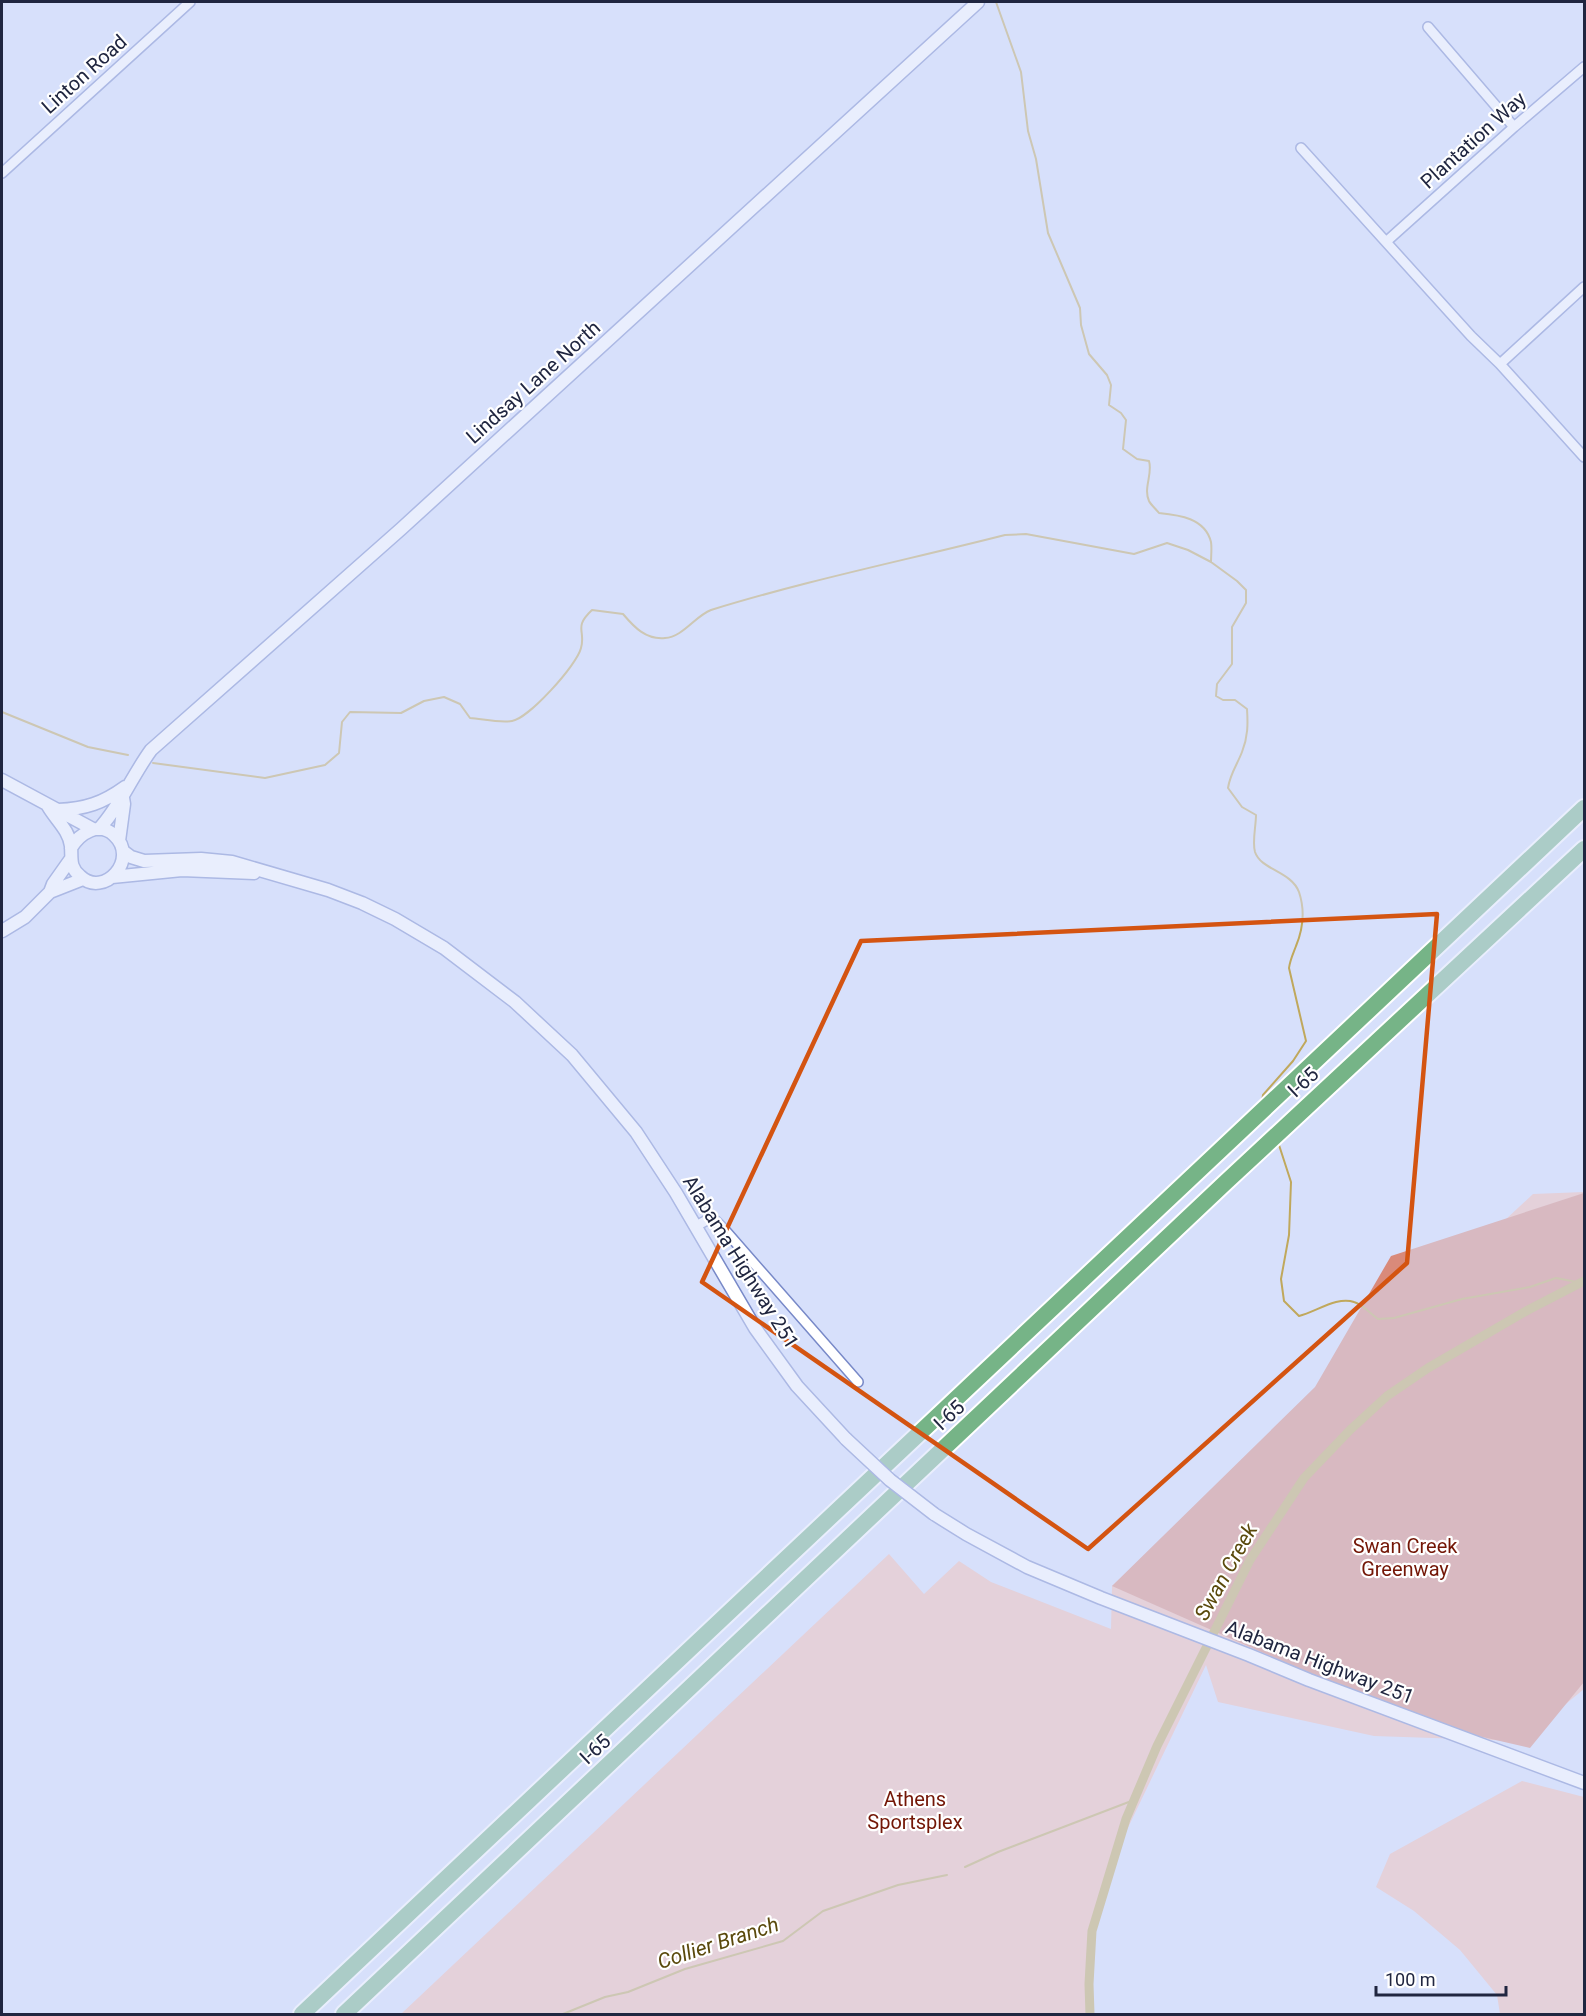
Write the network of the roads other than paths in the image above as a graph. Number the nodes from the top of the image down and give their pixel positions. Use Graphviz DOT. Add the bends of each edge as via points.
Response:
graph roads {
  1 [pos="190,2"];
  2 [pos="978,2"];
  3 [pos="1428,27"];
  4 [pos="1584,67"];
  5 [pos="1514,127"];
  6 [pos="1301,148"];
  7 [pos="2,173"];
  8 [pos="1387,241"];
  9 [pos="1584,287"];
  10 [pos="1500,364"];
  11 [pos="1584,458"];
  12 [pos="2,780"];
  13 [pos="128,784"];
  14 [pos="123,798"];
  15 [pos="53,808"];
  16 [pos="1584,808"];
  17 [pos="96,829"];
  18 [pos="121,846"];
  19 [pos="1584,849"];
  20 [pos="71,854"];
  21 [pos="261,872"];
  22 [pos="112,877"];
  23 [pos="83,879"];
  24 [pos="50,892"];
  25 [pos="2,931"];
  26 [pos="696,1226"];
  27 [pos="858,1382"];
  28 [pos="1584,1784"];
  29 [pos="302,2014"];
  30 [pos="344,2014"];
  1 -- 7 [label="street, Linton Road"];
  2 -- 13 [label="main road, Lindsay Lane North" via="152,750"];
  3 -- 5 [label="street"];
  4 -- 5 [label="street, Plantation Way"];
  5 -- 8 [label="street, Plantation Way"];
  6 -- 8 [label="street"];
  8 -- 10 [label="street"];
  9 -- 10 [label="street"];
  10 -- 11 [label="street"];
  12 -- 15 [label="main road, Alabama Highway 251"];
  13 -- 14 [label="main road, Lindsay Lane North"];
  13 -- 15 [label="main road" via="99,804"];
  14 -- 17 [label="main road, Lindsay Lane North"];
  14 -- 18 [label="main road, Lindsay Lane North"];
  15 -- 17 [label="main road, Alabama Highway 251"];
  15 -- 20 [label="main road, Alabama Highway 251"];
  16 -- 29 [label="highway"];
  17 -- 18 [label="main road, Alabama Highway 251" via="110,832"];
  17 -- 20 [label="main road" via="80,836"];
  18 -- 21 [label="main road, Alabama Highway 251" via="131,857 144,861 216,860"];
  18 -- 22 [label="main road" via="122,865"];
  19 -- 30 [label="highway, I-65"];
  20 -- 23 [label="main road, Alabama Highway 251" via="75,870"];
  20 -- 24 [label="main road"];
  21 -- 22 [label="main road, Alabama Highway 251" via="182,870"];
  21 -- 26 [label="main road, Alabama Highway 251" via="328,890 395,919 444,948 516,1002 572,1055 615,1105"];
  22 -- 23 [label="main road, Alabama Highway 251" via="94,883"];
  23 -- 24 [label="main road"];
  24 -- 25 [label="main road" via="25,917"];
  26 -- 27 [label="street" via="709,1219 716,1221"];
  26 -- 28 [label="main road, Alabama Highway 251, bridge" via="755,1328 797,1386 846,1439 934,1514 1027,1568"];
}
